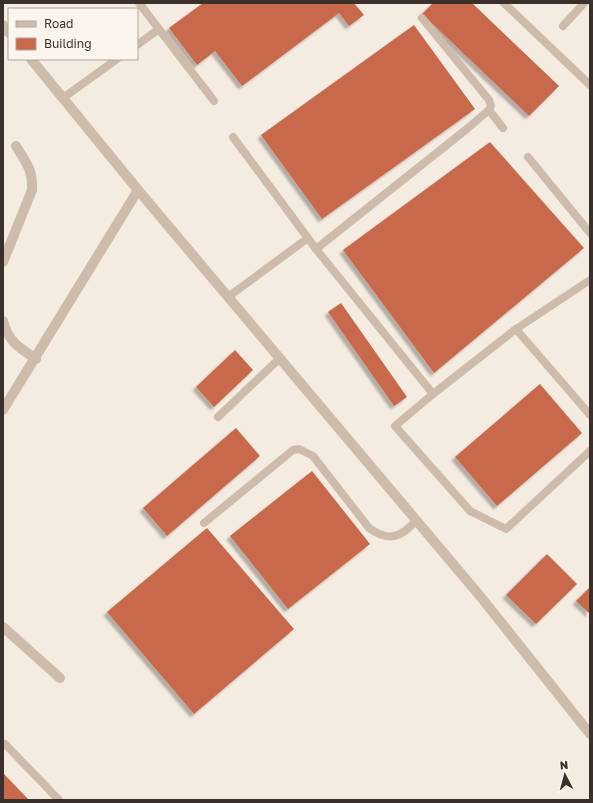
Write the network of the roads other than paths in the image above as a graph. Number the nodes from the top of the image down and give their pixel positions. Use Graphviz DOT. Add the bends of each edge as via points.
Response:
graph roads {
  1 [pos="139,3"];
  2 [pos="504,3"];
  3 [pos="584,3"];
  4 [pos="422,18"];
  5 [pos="563,26"];
  6 [pos="159,29"];
  7 [pos="138,44"];
  8 [pos="32,60"];
  9 [pos="116,60"];
  10 [pos="590,85"];
  11 [pos="63,98"];
  12 [pos="214,101"];
  13 [pos="488,110"];
  14 [pos="503,128"];
  15 [pos="233,137"];
  16 [pos="16,146"];
  17 [pos="528,157"];
  18 [pos="138,190"];
  19 [pos="590,233"];
  20 [pos="308,238"];
  21 [pos="316,249"];
  22 [pos="3,262"];
  23 [pos="590,280"];
  24 [pos="228,296"];
  25 [pos="3,321"];
  26 [pos="516,329"];
  27 [pos="280,358"];
  28 [pos="36,359"];
  29 [pos="433,394"];
  30 [pos="3,410"];
  31 [pos="590,415"];
  32 [pos="218,417"];
  33 [pos="590,451"];
  34 [pos="416,520"];
  35 [pos="204,523"];
  36 [pos="3,627"];
  37 [pos="60,678"];
  38 [pos="590,734"];
  39 [pos="5,744"];
  40 [pos="59,800"];
  1 -- 6 [label="lane"];
  2 -- 10 [label="lane"];
  3 -- 5 [label="lane"];
  4 -- 13 [label="lane" via="489,100 491,106"];
  6 -- 7 [label="lane"];
  6 -- 12 [label="lane"];
  8 -- 11 [label="street"];
  9 -- 11 [label="lane"];
  11 -- 18 [label="street"];
  13 -- 14 [label="lane"];
  13 -- 21 [label="lane"];
  15 -- 20 [label="lane"];
  16 -- 22 [label="street" via="30,170 32,190"];
  17 -- 19 [label="lane"];
  18 -- 24 [label="street"];
  18 -- 28 [label="street"];
  20 -- 21 [label="lane"];
  20 -- 24 [label="lane"];
  21 -- 29 [label="lane"];
  23 -- 26 [label="lane"];
  24 -- 27 [label="street"];
  25 -- 28 [label="street" via="10,338"];
  26 -- 29 [label="lane"];
  26 -- 31 [label="lane"];
  27 -- 32 [label="lane"];
  27 -- 34 [label="street"];
  28 -- 30 [label="street"];
  29 -- 33 [label="lane" via="395,426 470,511 506,529"];
  34 -- 35 [label="lane" via="397,536 387,537 378,534 369,528 313,456 299,449 293,450"];
  34 -- 38 [label="street"];
  36 -- 37 [label="street"];
  39 -- 40 [label="lane"];
}
